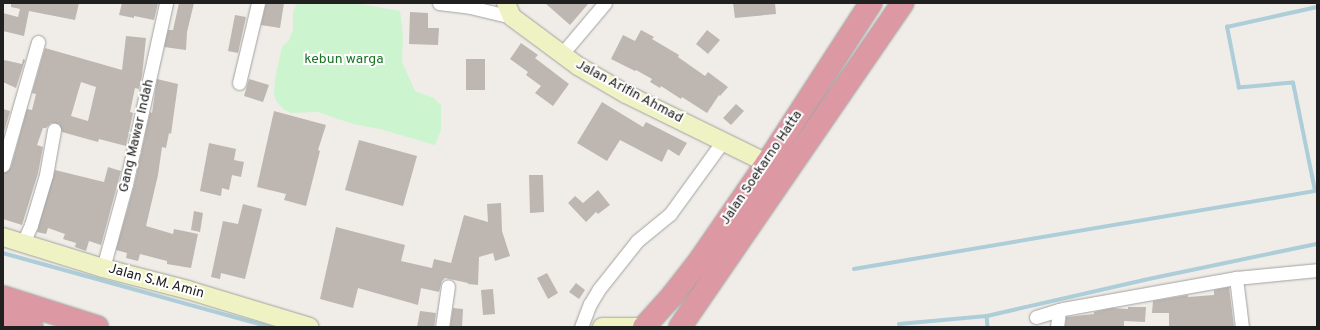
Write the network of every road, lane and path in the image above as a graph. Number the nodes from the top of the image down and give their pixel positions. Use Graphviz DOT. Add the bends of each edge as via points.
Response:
graph roads {
  1 [pos="166,3"];
  2 [pos="258,3"];
  3 [pos="439,3"];
  4 [pos="605,3"];
  5 [pos="871,3"];
  6 [pos="903,3"];
  7 [pos="470,5"];
  8 [pos="509,10"];
  9 [pos="38,42"];
  10 [pos="561,54"];
  11 [pos="239,83"];
  12 [pos="54,130"];
  13 [pos="724,141"];
  14 [pos="767,163"];
  15 [pos="3,165"];
  16 [pos="3,237"];
  17 [pos="23,243"];
  18 [pos="104,268"];
  19 [pos="1317,270"];
  20 [pos="1236,278"];
  21 [pos="448,286"];
  22 [pos="3,297"];
  23 [pos="1059,310"];
  24 [pos="1036,316"];
  25 [pos="3,318"];
  26 [pos="32,327"];
  27 [pos="98,327"];
  28 [pos="310,327"];
  29 [pos="442,327"];
  30 [pos="581,327"];
  31 [pos="602,327"];
  32 [pos="643,327"];
  33 [pos="680,327"];
  34 [pos="1057,327"];
  35 [pos="1242,327"];
  1 -- 18 [label="street, Gang Mawar Indah" via="126,184"];
  2 -- 11 [label="street"];
  3 -- 7 [label="street"];
  4 -- 10 [label="street"];
  5 -- 14 [label="highway, Jalan Soekarno Hatta"];
  6 -- 33 [label="highway, Jalan Soekarno Hatta"];
  7 -- 8 [label="street"];
  8 -- 10 [label="street, Jalan Arifin Ahmad"];
  9 -- 15 [label="street"];
  10 -- 13 [label="street, Jalan Arifin Ahmad" via="626,94"];
  12 -- 17 [label="street" via="46,175"];
  13 -- 14 [label="street, Jalan Arifin Ahmad"];
  13 -- 30 [label="street" via="670,214 637,241 599,289"];
  14 -- 32 [label="highway, Jalan Soekarno Hatta" via="700,260 672,296"];
  16 -- 17 [label="street, Jalan S.M. Amin"];
  17 -- 18 [label="street, Jalan S.M. Amin"];
  18 -- 28 [label="street, Jalan S.M. Amin"];
  19 -- 20 [label="street"];
  20 -- 23 [label="street"];
  20 -- 35 [label="street"];
  21 -- 29 [label="street"];
  22 -- 27 [label="highway"];
  23 -- 24 [label="street"];
  23 -- 34 [label="street"];
  25 -- 26 [label="highway"];
  31 -- 32 [label="street"];
}
